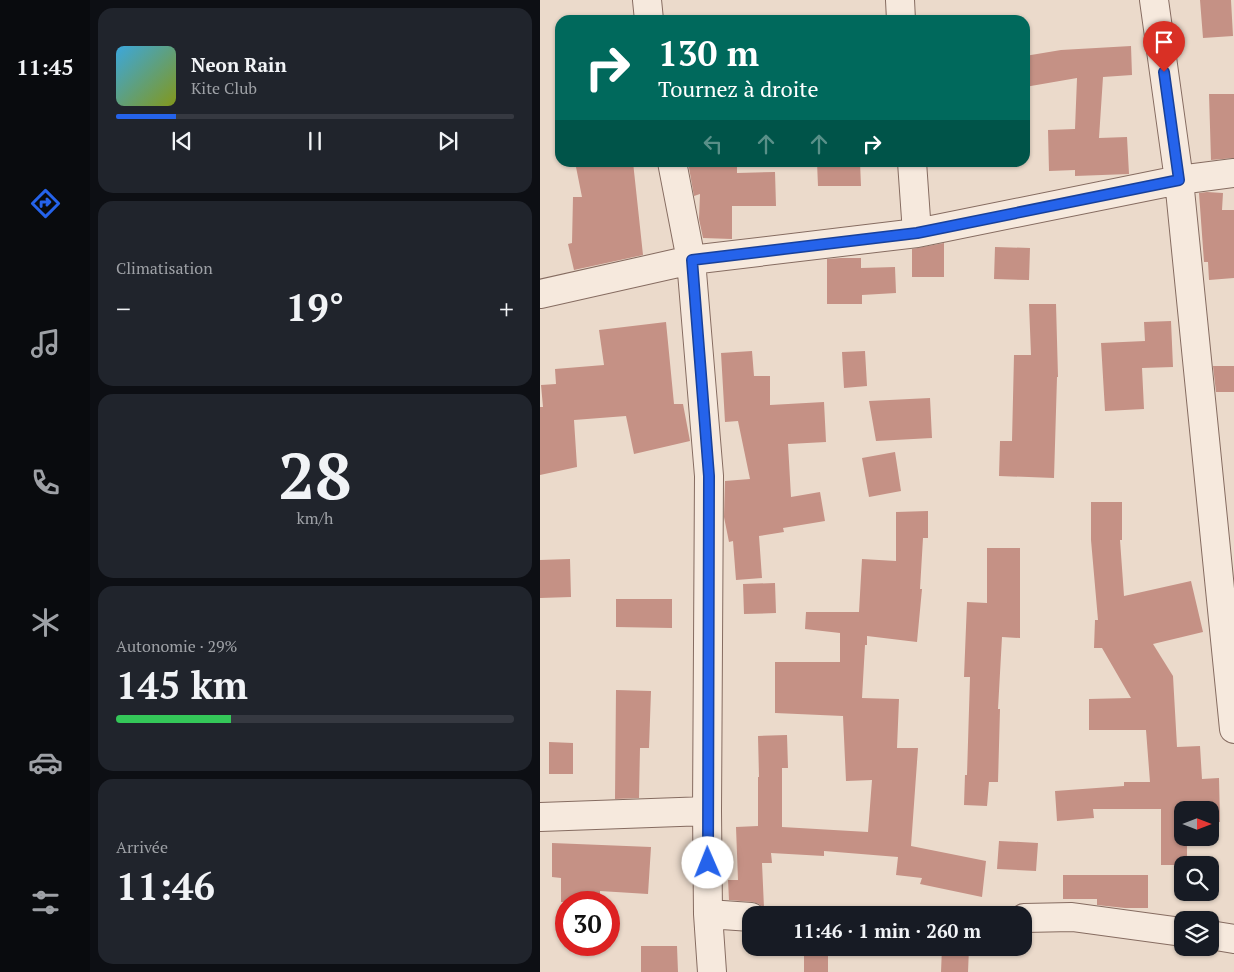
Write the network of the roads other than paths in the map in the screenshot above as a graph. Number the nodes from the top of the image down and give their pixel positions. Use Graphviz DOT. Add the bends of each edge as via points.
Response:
graph roads {
  1 [pos="647,0"];
  2 [pos="900,0"];
  3 [pos="1154,0"];
  4 [pos="648,15"];
  5 [pos="901,15"];
  6 [pos="673,167"];
  7 [pos="912,167"];
  8 [pos="1234,173"];
  9 [pos="1179,180"];
  10 [pos="917,233"];
  11 [pos="692,260"];
  12 [pos="540,294"];
  13 [pos="1234,728"];
  14 [pos="708,811"];
  15 [pos="540,817"];
  16 [pos="708,914"];
  17 [pos="742,916"];
  18 [pos="1032,918"];
  19 [pos="1174,931"];
  20 [pos="1219,936"];
  21 [pos="1234,939"];
  22 [pos="712,972"];
  1 -- 4 [label="street"];
  2 -- 5 [label="street"];
  3 -- 9 [label="street"];
  6 -- 11 [label="street"];
  7 -- 10 [label="street"];
  8 -- 9 [label="street"];
  9 -- 10 [label="street"];
  9 -- 13 [label="street"];
  10 -- 11 [label="street"];
  11 -- 12 [label="street"];
  11 -- 14 [label="street" via="709,476"];
  14 -- 15 [label="street"];
  14 -- 16 [label="street"];
  16 -- 17 [label="street"];
  16 -- 22 [label="street"];
  18 -- 19 [label="street" via="1072,916"];
  20 -- 21 [label="street"];
}
